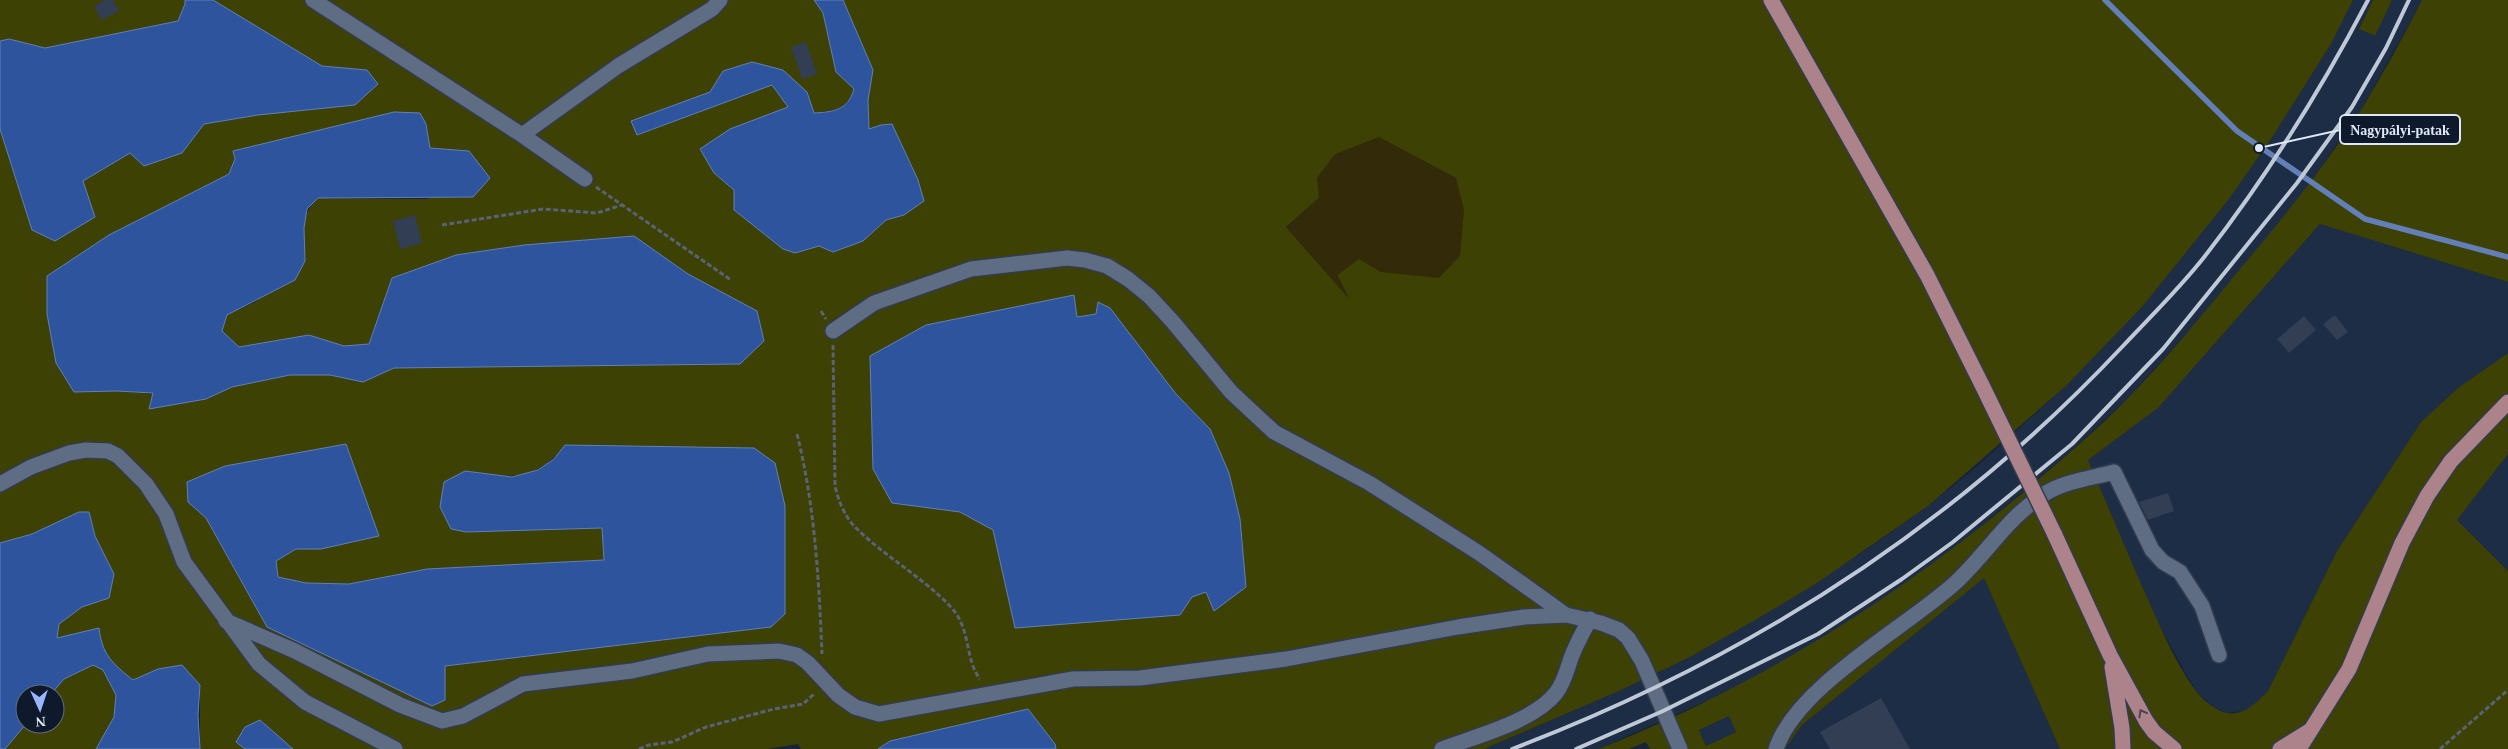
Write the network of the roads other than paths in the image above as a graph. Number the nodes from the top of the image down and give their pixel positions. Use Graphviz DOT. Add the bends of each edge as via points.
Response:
graph roads {
  1 [pos="313,0"];
  2 [pos="720,0"];
  3 [pos="1771,0"];
  4 [pos="522,135"];
  5 [pos="586,179"];
  6 [pos="833,331"];
  7 [pos="2508,402"];
  8 [pos="0,484"];
  9 [pos="1566,615"];
  10 [pos="226,621"];
  11 [pos="1595,621"];
  12 [pos="2110,655"];
  13 [pos="2219,655"];
  14 [pos="2310,730"];
  15 [pos="395,749"];
  16 [pos="1442,749"];
  17 [pos="1680,749"];
  18 [pos="1776,749"];
  19 [pos="2123,749"];
  20 [pos="2174,749"];
  21 [pos="2280,749"];
  22 [pos="2299,749"];
  1 -- 4 [label="street"];
  2 -- 4 [label="street" via="712,9 618,66"];
  3 -- 12 [label="main road, bridge" via="1927,275"];
  4 -- 5 [label="street"];
  6 -- 9 [label="street" via="874,303 971,269 1067,258 1106,266 1149,296 1231,392 1274,432 1384,493 1480,553"];
  7 -- 14 [label="main road" via="2456,454 2426,496 2402,543 2349,669"];
  8 -- 10 [label="street" via="31,467 69,453 108,451 118,456 146,484 166,514 184,562"];
  9 -- 10 [label="street" via="1524,617 1286,659 1140,678 1073,679 879,714 855,708 797,655 779,651 708,654 632,671 524,684 463,716 442,721 400,705 295,651"];
  9 -- 11 [label="street"];
  10 -- 15 [label="street" via="258,664 306,702"];
  11 -- 16 [label="street" via="1577,643 1564,680 1545,704 1524,718"];
  11 -- 17 [label="street" via="1619,630 1634,646"];
  12 -- 19 [label="main road"];
  20 -- 12 [label="main road, one-way" via="2146,721"];
  13 -- 18 [label="street" via="2202,606 2180,572 2163,562 2152,550 2114,472 2064,485 2045,494 2020,514 2000,531 1955,583 1800,707"];
  14 -- 21 [label="main road"];
  14 -- 22 [label="main road"];
}
